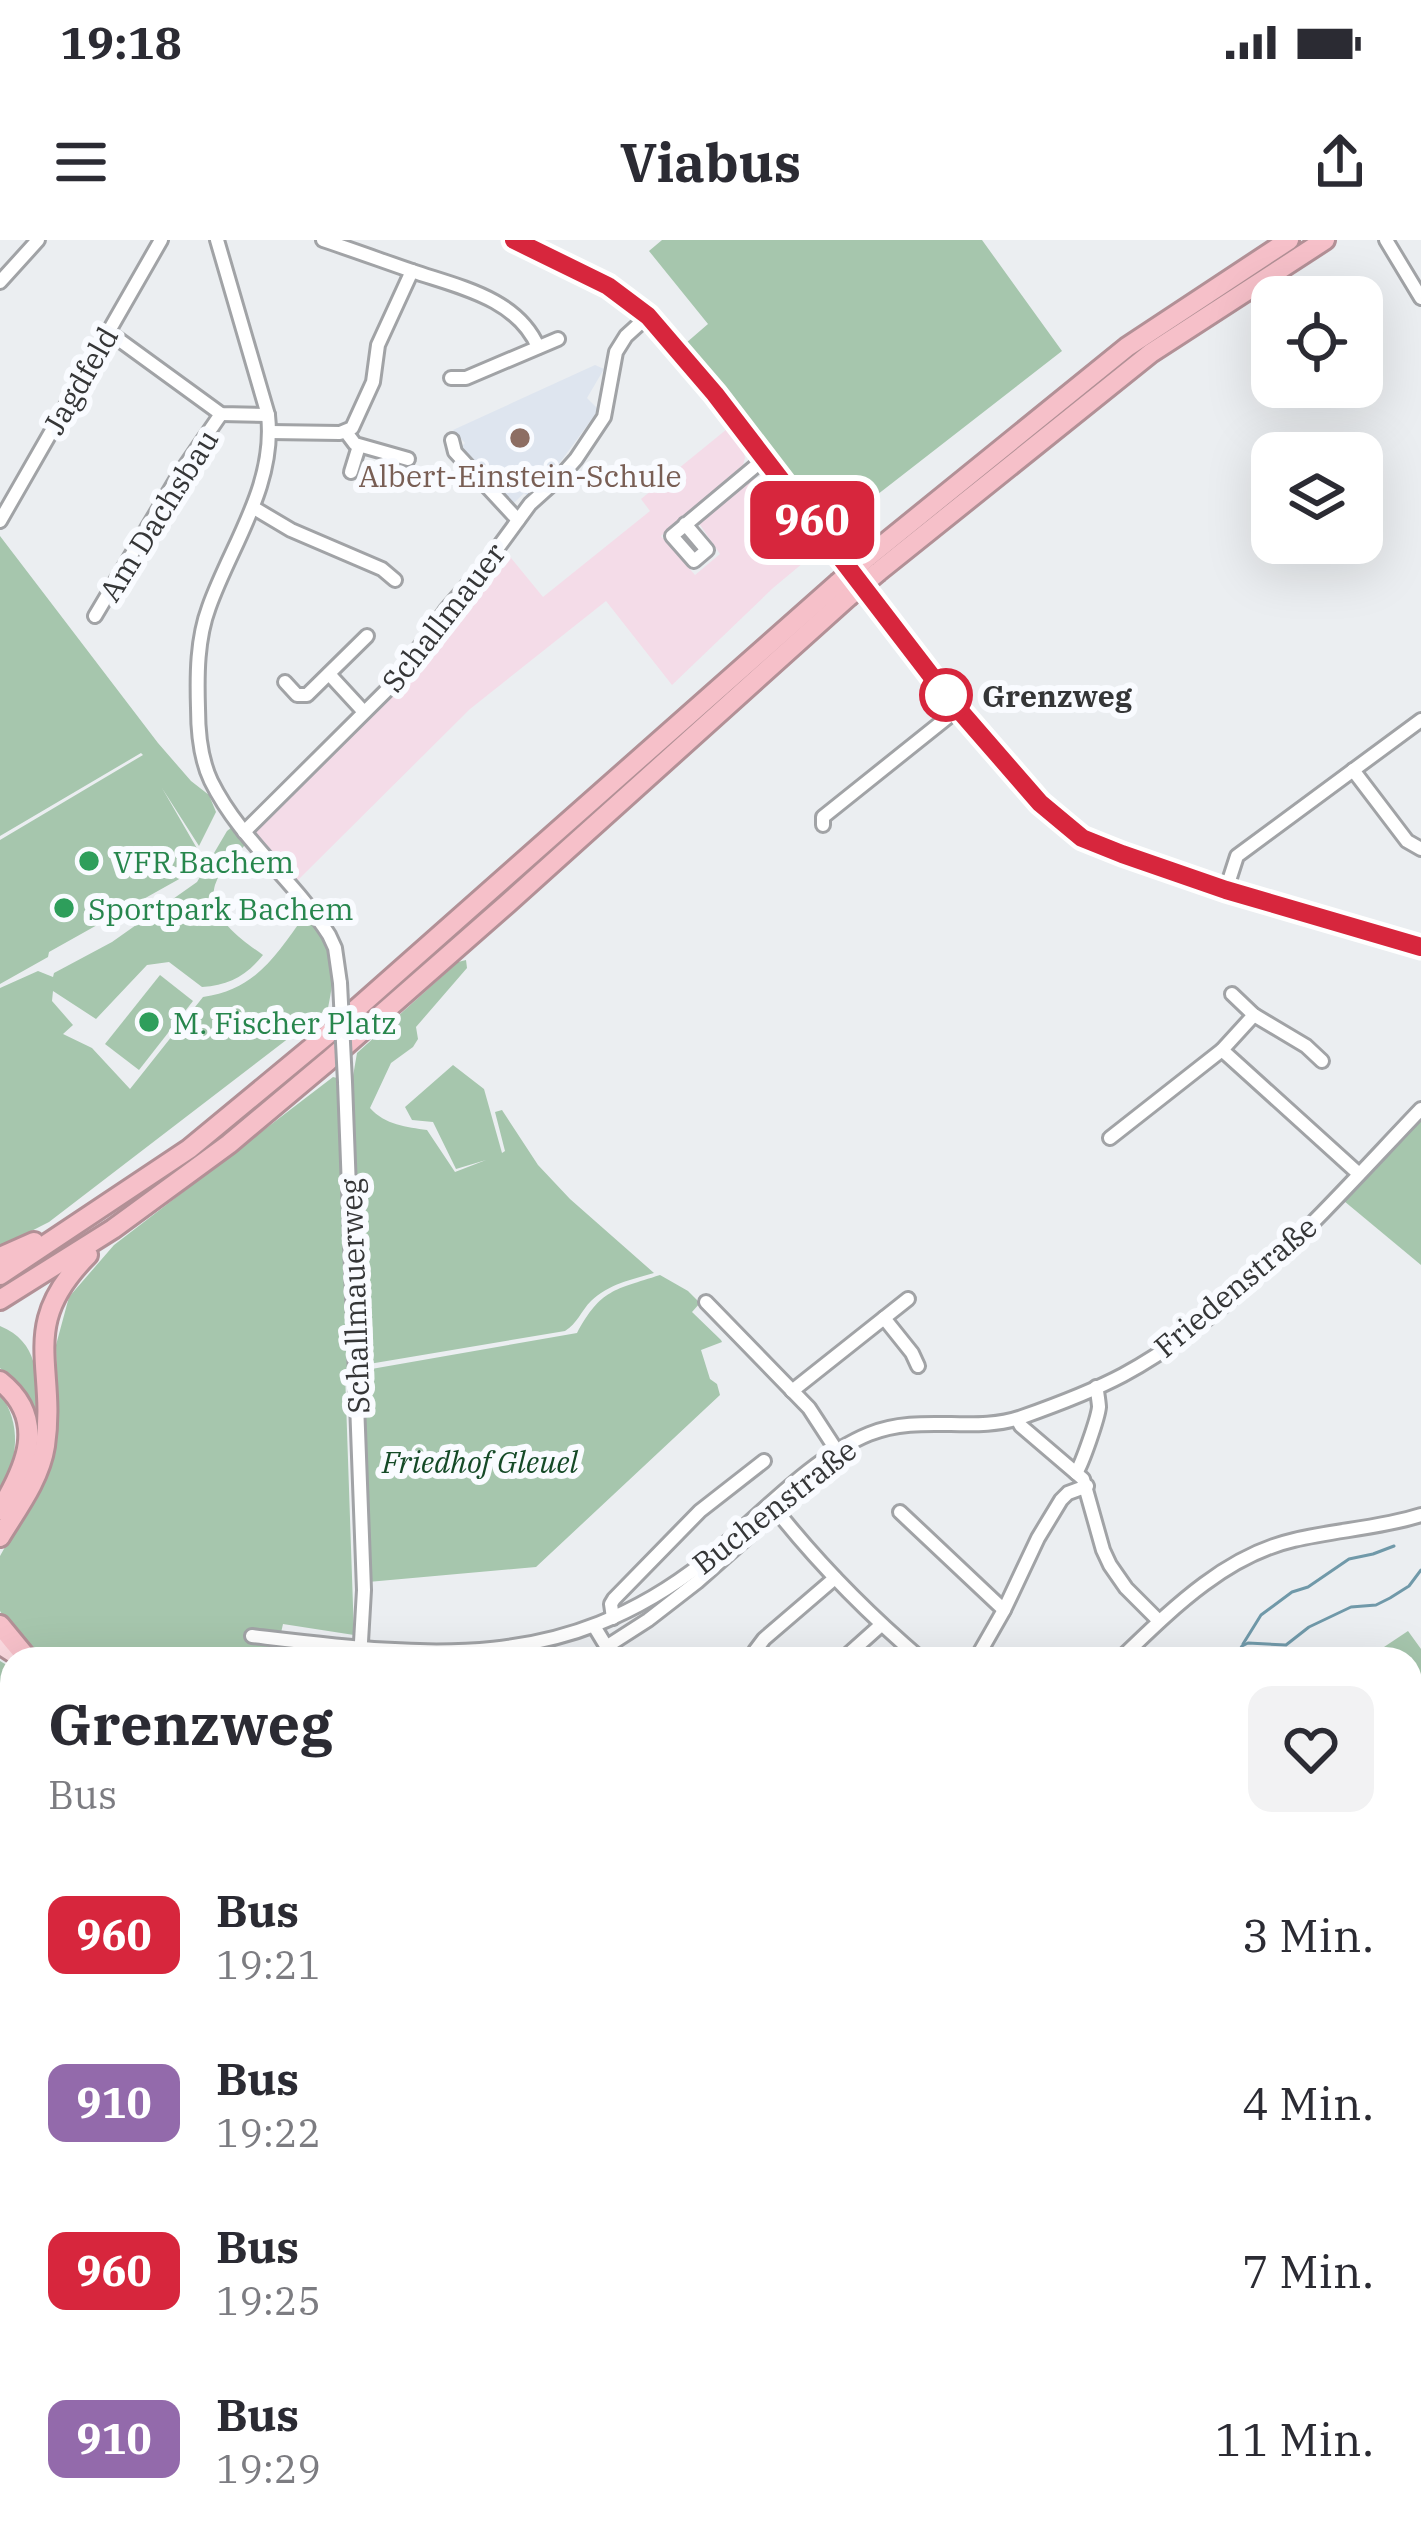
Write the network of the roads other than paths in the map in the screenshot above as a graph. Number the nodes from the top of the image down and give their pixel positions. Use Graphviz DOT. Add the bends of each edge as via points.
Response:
graph roads {
  1 [pos="38,240"];
  2 [pos="160,240"];
  3 [pos="217,240"];
  4 [pos="322,240"];
  5 [pos="514,240"];
  6 [pos="1289,240"];
  7 [pos="1325,240"];
  8 [pos="1386,240"];
  9 [pos="412,271"];
  10 [pos="0,282"];
  11 [pos="1421,298"];
  12 [pos="648,316"];
  13 [pos="107,332"];
  14 [pos="558,339"];
  15 [pos="538,347"];
  16 [pos="451,378"];
  17 [pos="221,414"];
  18 [pos="268,415"];
  19 [pos="270,432"];
  20 [pos="346,432"];
  21 [pos="452,440"];
  22 [pos="359,446"];
  23 [pos="408,459"];
  24 [pos="764,459"];
  25 [pos="351,472"];
  26 [pos="254,508"];
  27 [pos="518,520"];
  28 [pos="0,521"];
  29 [pos="685,524"];
  30 [pos="873,565"];
  31 [pos="395,580"];
  32 [pos="843,590"];
  33 [pos="95,616"];
  34 [pos="367,636"];
  35 [pos="329,674"];
  36 [pos="285,682"];
  37 [pos="958,709"];
  38 [pos="364,712"];
  39 [pos="1421,720"];
  40 [pos="1353,770"];
  41 [pos="823,826"];
  42 [pos="244,832"];
  43 [pos="1421,849"];
  44 [pos="1226,890"];
  45 [pos="1421,946"];
  46 [pos="1232,994"];
  47 [pos="1254,1016"];
  48 [pos="1222,1050"];
  49 [pos="1322,1061"];
  50 [pos="1421,1109"];
  51 [pos="1110,1138"];
  52 [pos="1359,1174"];
  53 [pos="88,1218"];
  54 [pos="113,1229"];
  55 [pos="0,1257"];
  56 [pos="0,1275"];
  57 [pos="0,1300"];
  58 [pos="908,1300"];
  59 [pos="706,1302"];
  60 [pos="884,1318"];
  61 [pos="918,1366"];
  62 [pos="0,1381"];
  63 [pos="1096,1387"];
  64 [pos="792,1391"];
  65 [pos="1017,1419"];
  66 [pos="837,1451"];
  67 [pos="764,1461"];
  68 [pos="1076,1472"];
  69 [pos="1087,1486"];
  70 [pos="774,1508"];
  71 [pos="0,1510"];
  72 [pos="900,1512"];
  73 [pos="1421,1515"];
  74 [pos="0,1537"];
  75 [pos="835,1578"];
  76 [pos="1004,1610"];
  77 [pos="613,1618"];
  78 [pos="1159,1621"];
  79 [pos="881,1625"];
  80 [pos="594,1626"];
  81 [pos="252,1636"];
  82 [pos="318,1647"];
  83 [pos="360,1647"];
  84 [pos="509,1647"];
  85 [pos="606,1647"];
  86 [pos="617,1647"];
  87 [pos="758,1647"];
  88 [pos="856,1647"];
  89 [pos="907,1647"];
  90 [pos="983,1647"];
  91 [pos="1132,1647"];
  1 -- 10 [label="street"];
  2 -- 13 [label="street, Jagdfeld"];
  3 -- 18 [label="street"];
  4 -- 9 [label="street"];
  5 -- 12 [label="street" via="608,286"];
  6 -- 30 [label="highway" via="1127,347"];
  7 -- 30 [label="highway" via="1151,353"];
  8 -- 11 [label="street"];
  9 -- 15 [label="street" via="495,302"];
  9 -- 20 [label="street" via="378,345 358,421"];
  12 -- 24 [label="street"];
  12 -- 27 [label="street, Schallmauer" via="616,352 597,430"];
  13 -- 17 [label="street, Am Dachsbau"];
  13 -- 28 [label="street, Jagdfeld"];
  14 -- 15 [label="street"];
  15 -- 16 [label="street"];
  17 -- 18 [label="street, Am Dachsbau"];
  17 -- 33 [label="street, Am Dachsbau"];
  18 -- 19 [label="street"];
  19 -- 20 [label="street"];
  19 -- 26 [label="street"];
  20 -- 22 [label="street"];
  21 -- 27 [label="street, Schallmauer"];
  22 -- 23 [label="street"];
  22 -- 25 [label="street"];
  24 -- 29 [label="street"];
  24 -- 37 [label="street"];
  26 -- 31 [label="street"];
  26 -- 42 [label="street" via="208,610 198,664 208,777"];
  27 -- 38 [label="street, Schallmauer"];
  30 -- 32 [label="highway, bridge"];
  32 -- 53 [label="highway" via="328,1034"];
  32 -- 54 [label="highway" via="328,1061"];
  34 -- 35 [label="street, Schallmauer"];
  35 -- 36 [label="street, Schallmauer" via="307,694"];
  35 -- 38 [label="street, Schallmauer"];
  37 -- 41 [label="street" via="823,817"];
  37 -- 44 [label="street" via="1040,803 1082,838"];
  38 -- 42 [label="street, Schallmauer"];
  39 -- 40 [label="street"];
  40 -- 43 [label="street"];
  40 -- 44 [label="street" via="1237,856"];
  42 -- 83 [label="street, Schallmauerweg, bridge" via="335,948"];
  44 -- 45 [label="street"];
  46 -- 47 [label="street"];
  47 -- 48 [label="street"];
  47 -- 49 [label="street"];
  48 -- 51 [label="street"];
  48 -- 52 [label="street"];
  50 -- 52 [label="street, Friedenstraße"];
  52 -- 63 [label="street, Friedenstraße" via="1208,1316"];
  53 -- 55 [label="highway"];
  53 -- 56 [label="highway"];
  54 -- 57 [label="highway"];
  54 -- 74 [label="highway" via="54,1296 43,1352 45,1448"];
  58 -- 60 [label="street"];
  59 -- 64 [label="street"];
  60 -- 61 [label="street"];
  60 -- 64 [label="street"];
  62 -- 71 [label="highway" via="19,1401 28,1441"];
  63 -- 65 [label="street, Friedenstraße"];
  63 -- 68 [label="street" via="1098,1412"];
  64 -- 66 [label="street"];
  65 -- 66 [label="street, Buchenstraße" via="919,1422"];
  65 -- 68 [label="street"];
  66 -- 70 [label="street, Buchenstraße"];
  67 -- 77 [label="street, Buchenstraße" via="683,1527 614,1599"];
  68 -- 69 [label="street"];
  69 -- 76 [label="street" via="1061,1500"];
  69 -- 78 [label="street" via="1102,1550"];
  70 -- 75 [label="street"];
  70 -- 77 [label="street, Buchenstraße"];
  70 -- 86 [label="street, Buchenstraße"];
  72 -- 76 [label="street"];
  73 -- 78 [label="street" via="1252,1553"];
  75 -- 79 [label="street"];
  75 -- 87 [label="street"];
  76 -- 90 [label="street"];
  77 -- 80 [label="street, Buchenstraße"];
  78 -- 91 [label="street"];
  79 -- 88 [label="street"];
  79 -- 89 [label="street"];
  80 -- 84 [label="street, Buchenstraße"];
  80 -- 85 [label="street"];
  81 -- 82 [label="street, Buchenstraße"];
}
